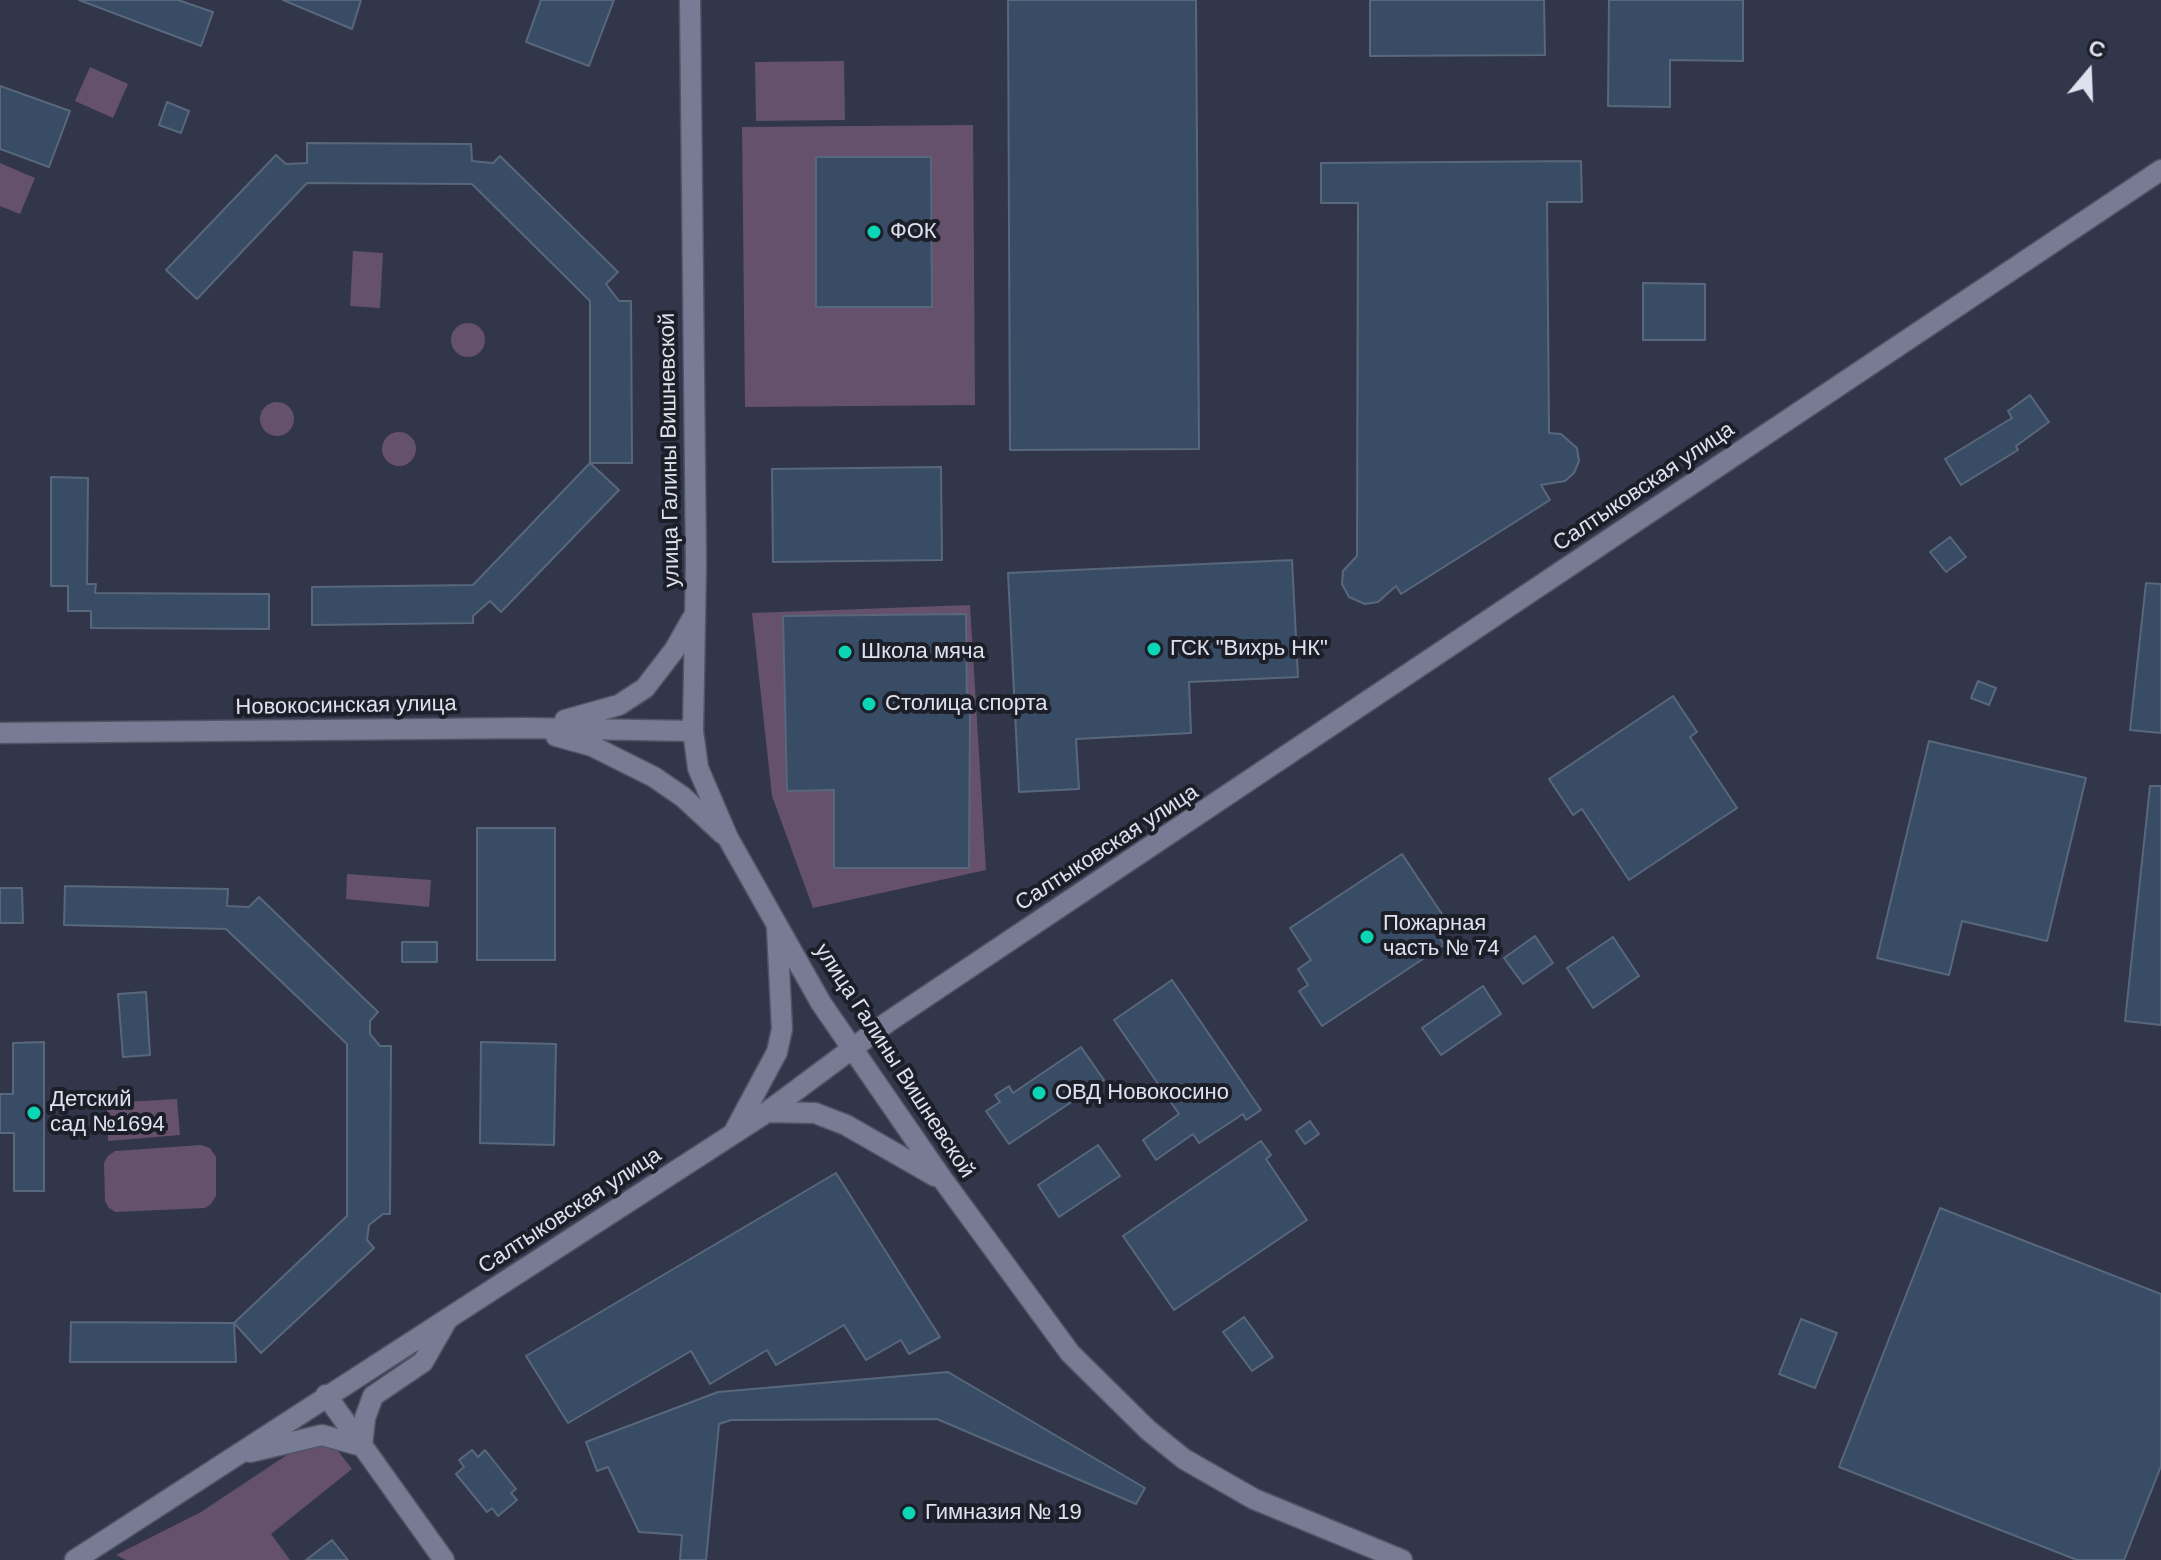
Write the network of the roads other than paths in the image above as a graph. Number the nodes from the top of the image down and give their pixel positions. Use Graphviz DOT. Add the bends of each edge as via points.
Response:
graph roads {
  1 [pos="690,0"];
  2 [pos="2161,170"];
  3 [pos="695,614"];
  4 [pos="525,728"];
  5 [pos="693,731"];
  6 [pos="0,733"];
  7 [pos="728,838"];
  8 [pos="777,924"];
  9 [pos="853,1049"];
  10 [pos="767,1112"];
  11 [pos="732,1135"];
  12 [pos="943,1180"];
  13 [pos="448,1318"];
  14 [pos="326,1395"];
  15 [pos="362,1446"];
  16 [pos="234,1456"];
  17 [pos="75,1560"];
  18 [pos="444,1560"];
  19 [pos="1402,1560"];
  1 -- 3 [label="street, улица Галины Вишневской"];
  2 -- 9 [label="street, Салтыковская улица"];
  3 -- 4 [label="street" via="645,688 589,716"];
  3 -- 5 [label="street, улица Галины Вишневской"];
  4 -- 5 [label="street, Новокосинская улица"];
  4 -- 6 [label="street, Новокосинская улица"];
  4 -- 7 [label="street" via="623,759 683,797"];
  5 -- 7 [label="street, улица Галины Вишневской" via="698,768"];
  7 -- 8 [label="street, улица Галины Вишневской"];
  8 -- 9 [label="street, улица Галины Вишневской"];
  8 -- 11 [label="street" via="779,1040"];
  9 -- 10 [label="street, Салтыковская улица"];
  9 -- 12 [label="street, улица Галины Вишневской"];
  10 -- 11 [label="street, Салтыковская улица"];
  10 -- 12 [label="street" via="815,1113"];
  11 -- 13 [label="street, Салтыковская улица"];
  12 -- 19 [label="street, улица Галины Вишневской" via="1070,1353 1148,1430 1184,1459 1254,1499"];
  13 -- 14 [label="street, Салтыковская улица"];
  13 -- 15 [label="street" via="423,1362 373,1396"];
  14 -- 15 [label="street"];
  14 -- 16 [label="street, Салтыковская улица"];
  15 -- 16 [label="street" via="322,1435"];
  15 -- 18 [label="street"];
  16 -- 17 [label="street, Салтыковская улица"];
}
